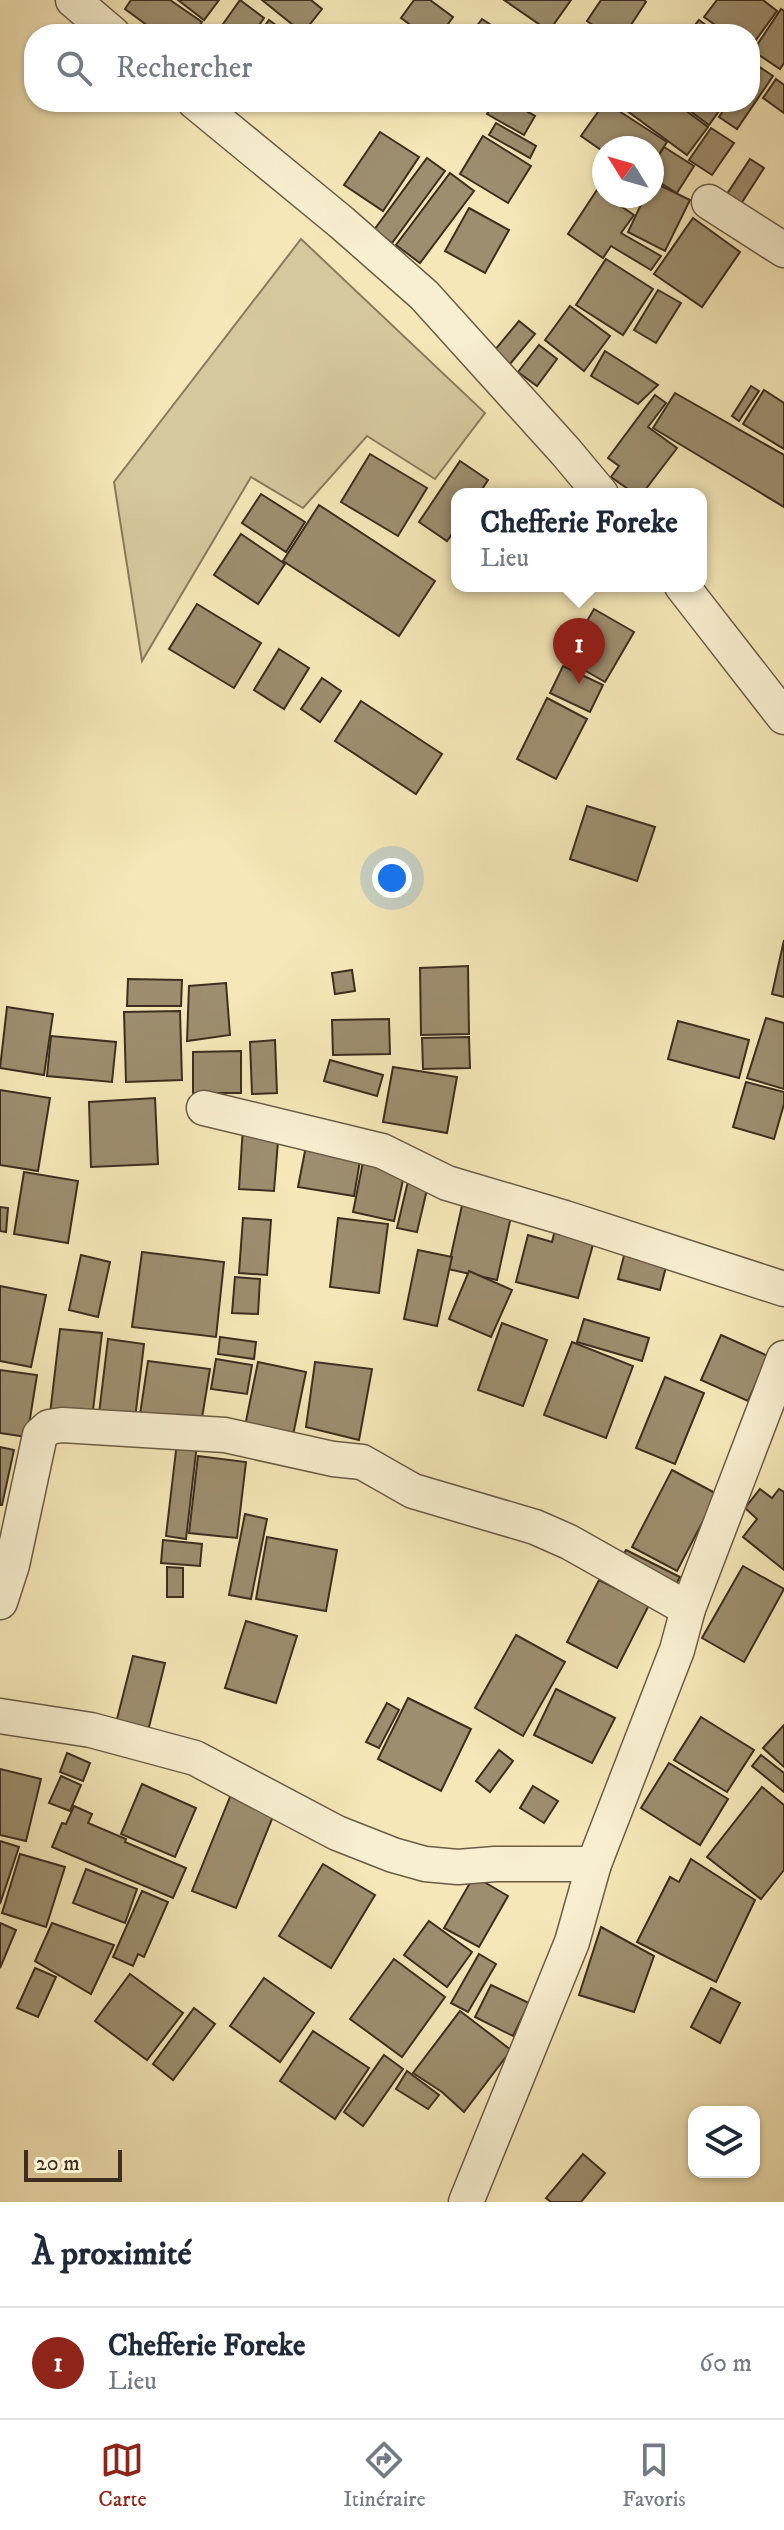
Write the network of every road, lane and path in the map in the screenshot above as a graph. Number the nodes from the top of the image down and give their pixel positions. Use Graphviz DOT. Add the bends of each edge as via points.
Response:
graph roads {
  1 [pos="73,0"];
  2 [pos="101,24"];
  3 [pos="207,112"];
  4 [pos="709,202"];
  5 [pos="784,250"];
  6 [pos="596,488"];
  7 [pos="687,592"];
  8 [pos="784,717"];
  9 [pos="204,1108"];
  10 [pos="784,1289"];
  11 [pos="784,1358"];
  12 [pos="0,1602"];
  13 [pos="688,1609"];
  14 [pos="0,1716"];
  15 [pos="594,1864"];
  16 [pos="466,2202"];
  1 -- 2 [label="street"];
  3 -- 6 [label="street" via="424,295"];
  4 -- 5 [label="street"];
  7 -- 8 [label="street"];
  9 -- 10 [label="street" via="382,1151 447,1183"];
  11 -- 13 [label="street"];
  12 -- 13 [label="street" via="40,1435 62,1425 225,1435 362,1462 413,1491 569,1542"];
  13 -- 15 [label="street"];
  14 -- 15 [label="street" via="91,1730 195,1758 337,1833 425,1864"];
  15 -- 16 [label="street" via="572,1942"];
}
